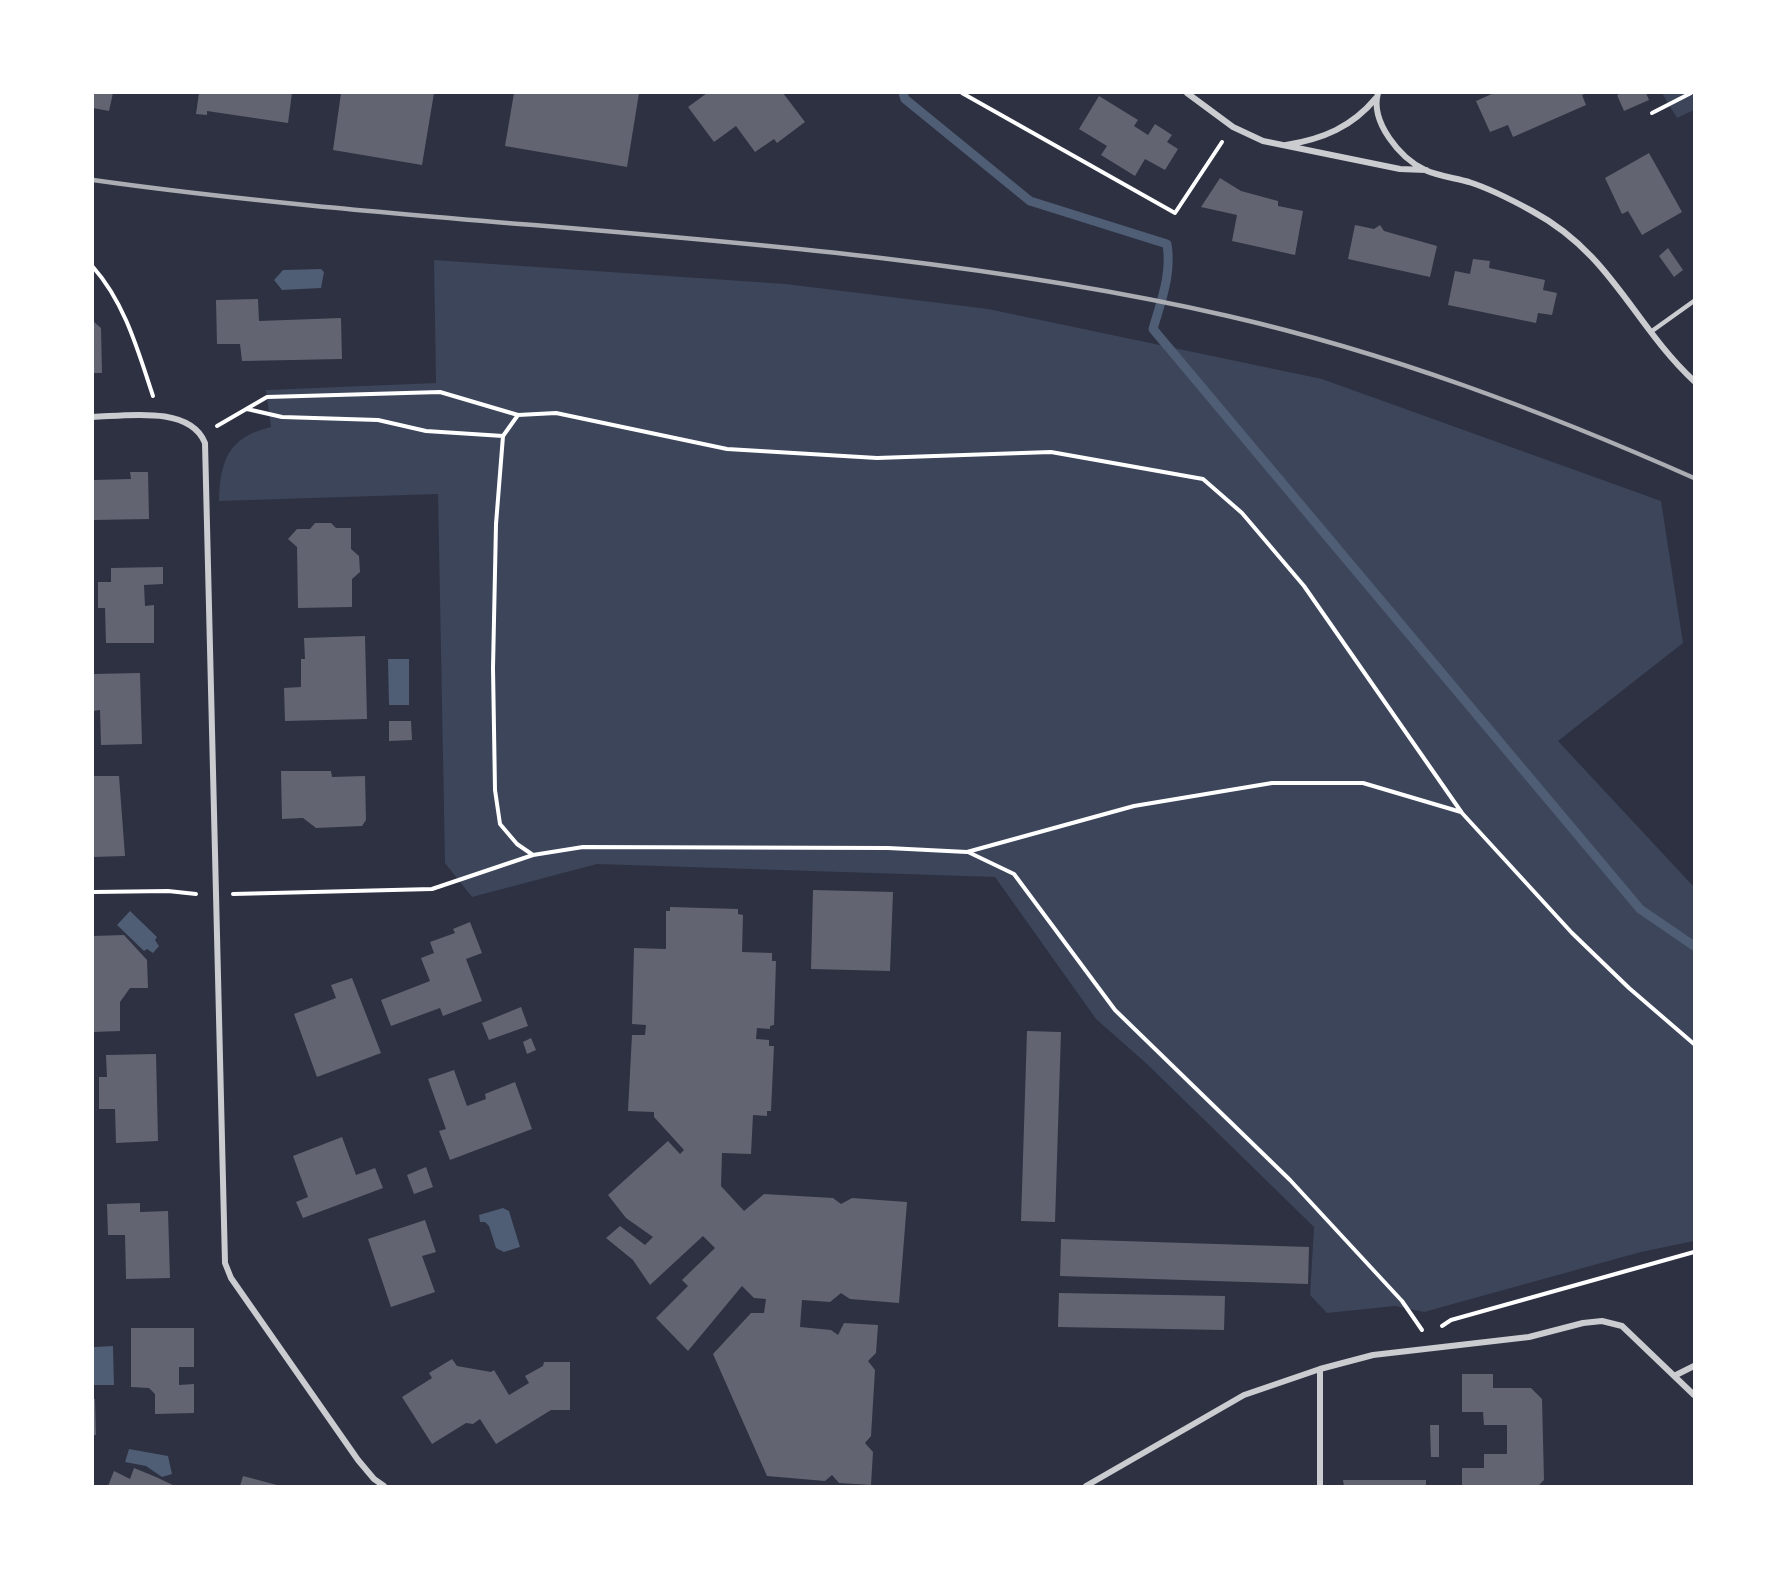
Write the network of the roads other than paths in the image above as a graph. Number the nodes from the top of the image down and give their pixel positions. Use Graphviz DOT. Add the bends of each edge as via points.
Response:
graph roads {
  1 [pos="1187,93"];
  2 [pos="1377,95"];
  3 [pos="1279,146"];
  4 [pos="1426,170"];
  5 [pos="1694,301"];
  6 [pos="1652,331"];
  7 [pos="1694,381"];
  8 [pos="93,417"];
  9 [pos="1694,1366"];
  10 [pos="1320,1369"];
  11 [pos="1674,1376"];
  12 [pos="1694,1395"];
  13 [pos="384,1486"];
  14 [pos="1086,1486"];
  15 [pos="1320,1486"];
  1 -- 3 [label="street" via="1246,135"];
  2 -- 3 [label="street" via="1360,116 1334,132"];
  2 -- 4 [label="street" via="1377,111 1387,135"];
  3 -- 4 [label="street" via="1400,169"];
  4 -- 6 [label="street" via="1477,185 1562,229 1597,261"];
  5 -- 6 [label="lane"];
  6 -- 7 [label="street"];
  8 -- 13 [label="street" via="160,415 186,422 201,435 206,458 223,1243 228,1271 358,1460"];
  9 -- 11 [label="street"];
  10 -- 11 [label="street" via="1372,1354 1529,1337 1602,1321 1622,1326"];
  10 -- 14 [label="street" via="1244,1395"];
  10 -- 15 [label="street"];
  11 -- 12 [label="street"];
}
